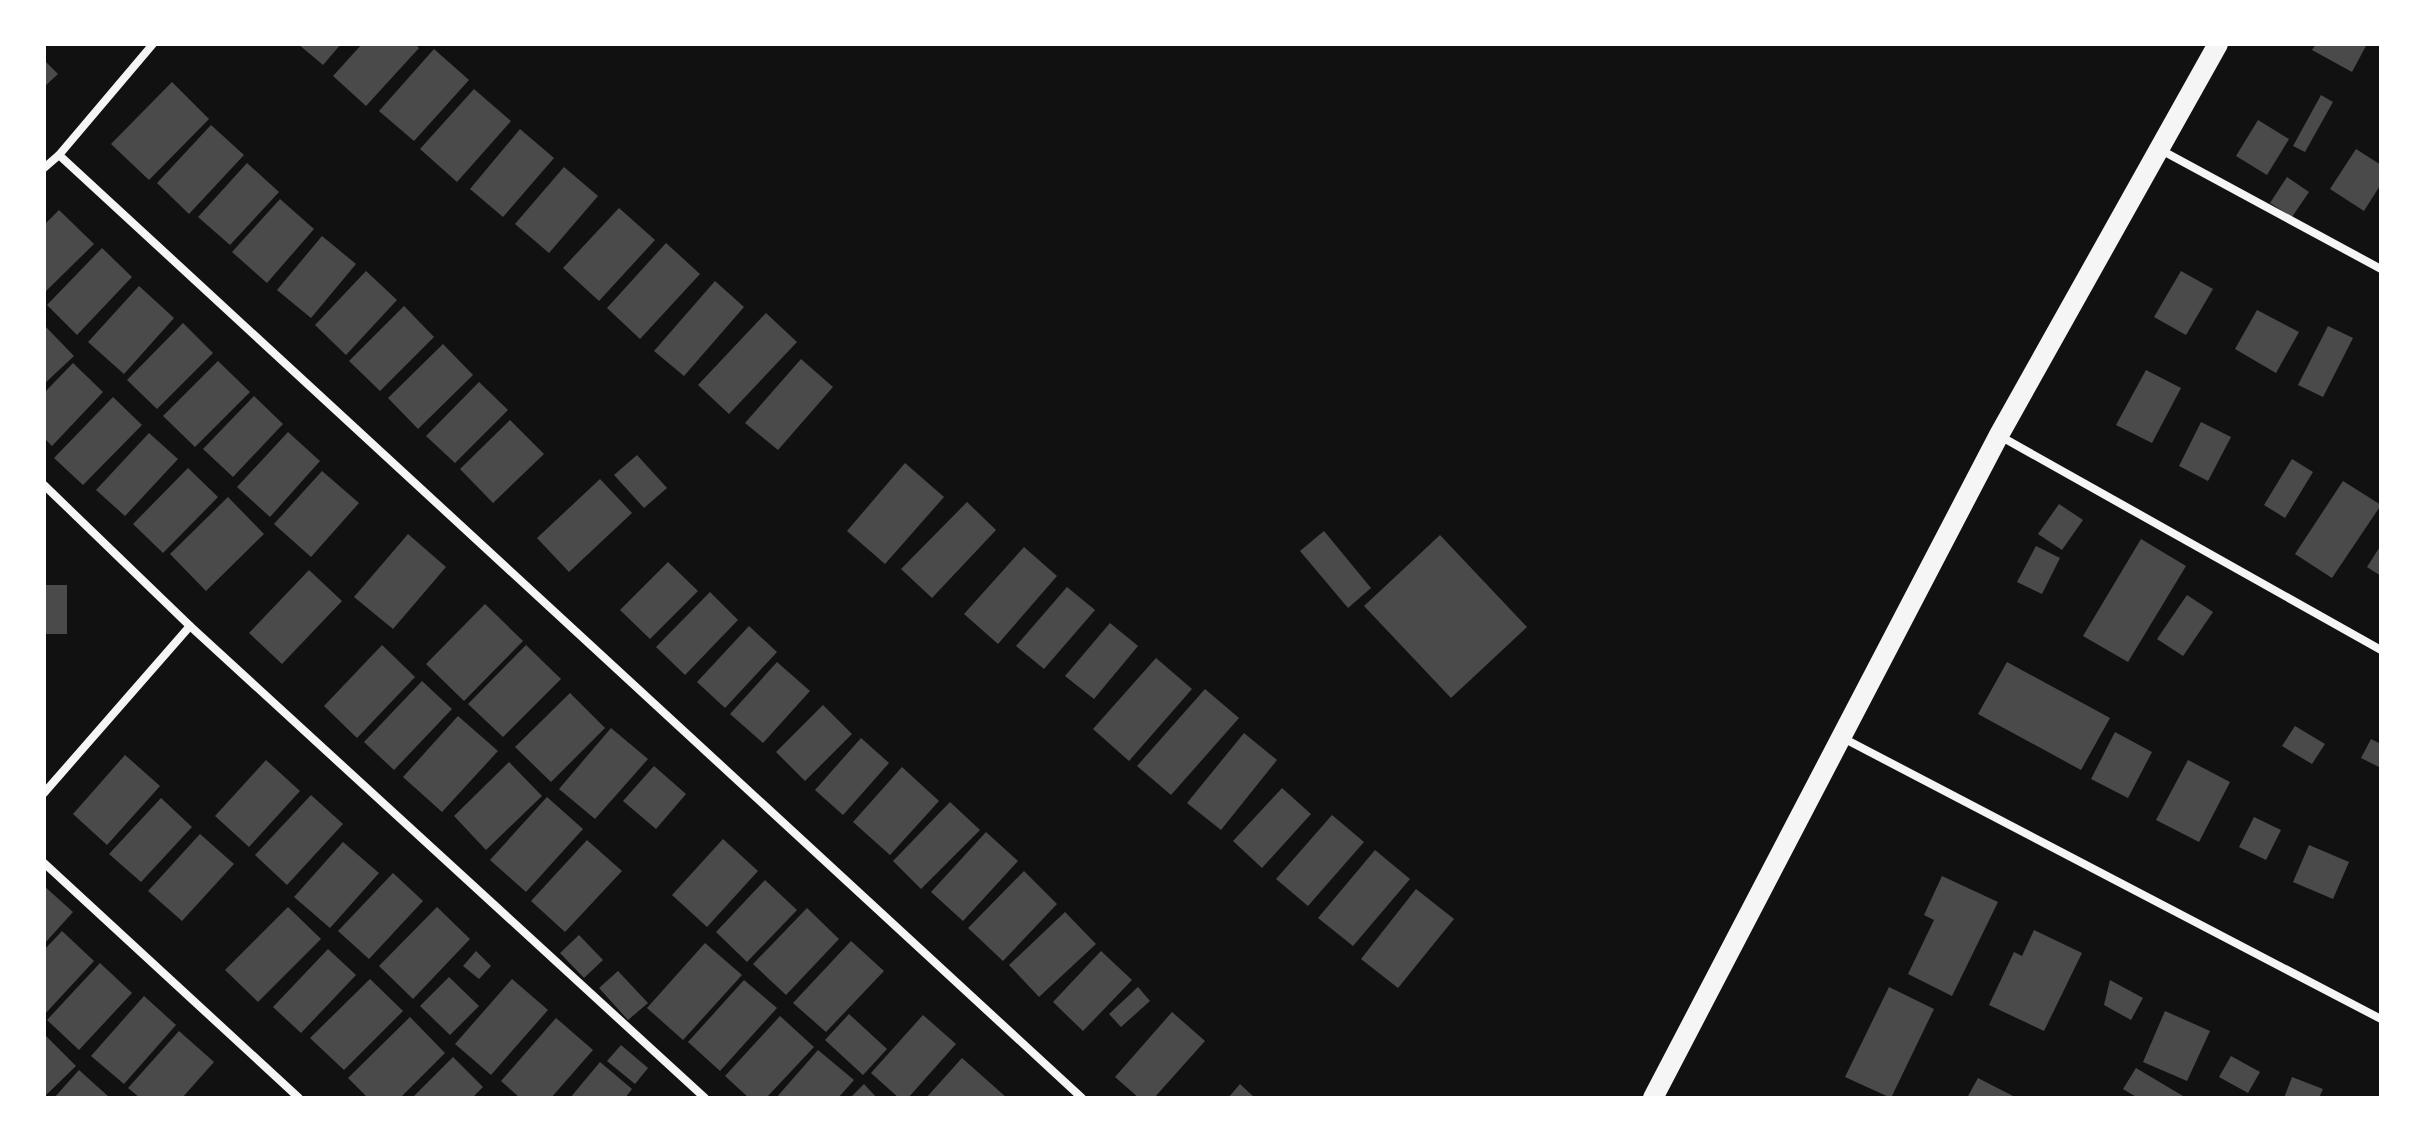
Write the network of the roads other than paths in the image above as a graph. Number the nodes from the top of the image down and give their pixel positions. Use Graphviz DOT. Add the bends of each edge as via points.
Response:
graph roads {
  1 [pos="153,44"];
  2 [pos="2218,44"];
  3 [pos="2160,150"];
  4 [pos="59,155"];
  5 [pos="44,168"];
  6 [pos="2381,269"];
  7 [pos="1999,435"];
  8 [pos="44,485"];
  9 [pos="190,626"];
  10 [pos="2381,650"];
  11 [pos="1842,738"];
  12 [pos="44,793"];
  13 [pos="44,863"];
  14 [pos="2381,1019"];
  15 [pos="299,1098"];
  16 [pos="705,1098"];
  17 [pos="1082,1098"];
  18 [pos="1653,1098"];
  1 -- 4 [label="street"];
  2 -- 3 [label="main road"];
  3 -- 6 [label="street"];
  3 -- 7 [label="main road"];
  4 -- 5 [label="street"];
  4 -- 17 [label="street"];
  7 -- 10 [label="street"];
  7 -- 11 [label="main road"];
  8 -- 9 [label="street"];
  9 -- 12 [label="street"];
  9 -- 16 [label="street"];
  11 -- 14 [label="street"];
  11 -- 18 [label="main road"];
  13 -- 15 [label="street"];
}
